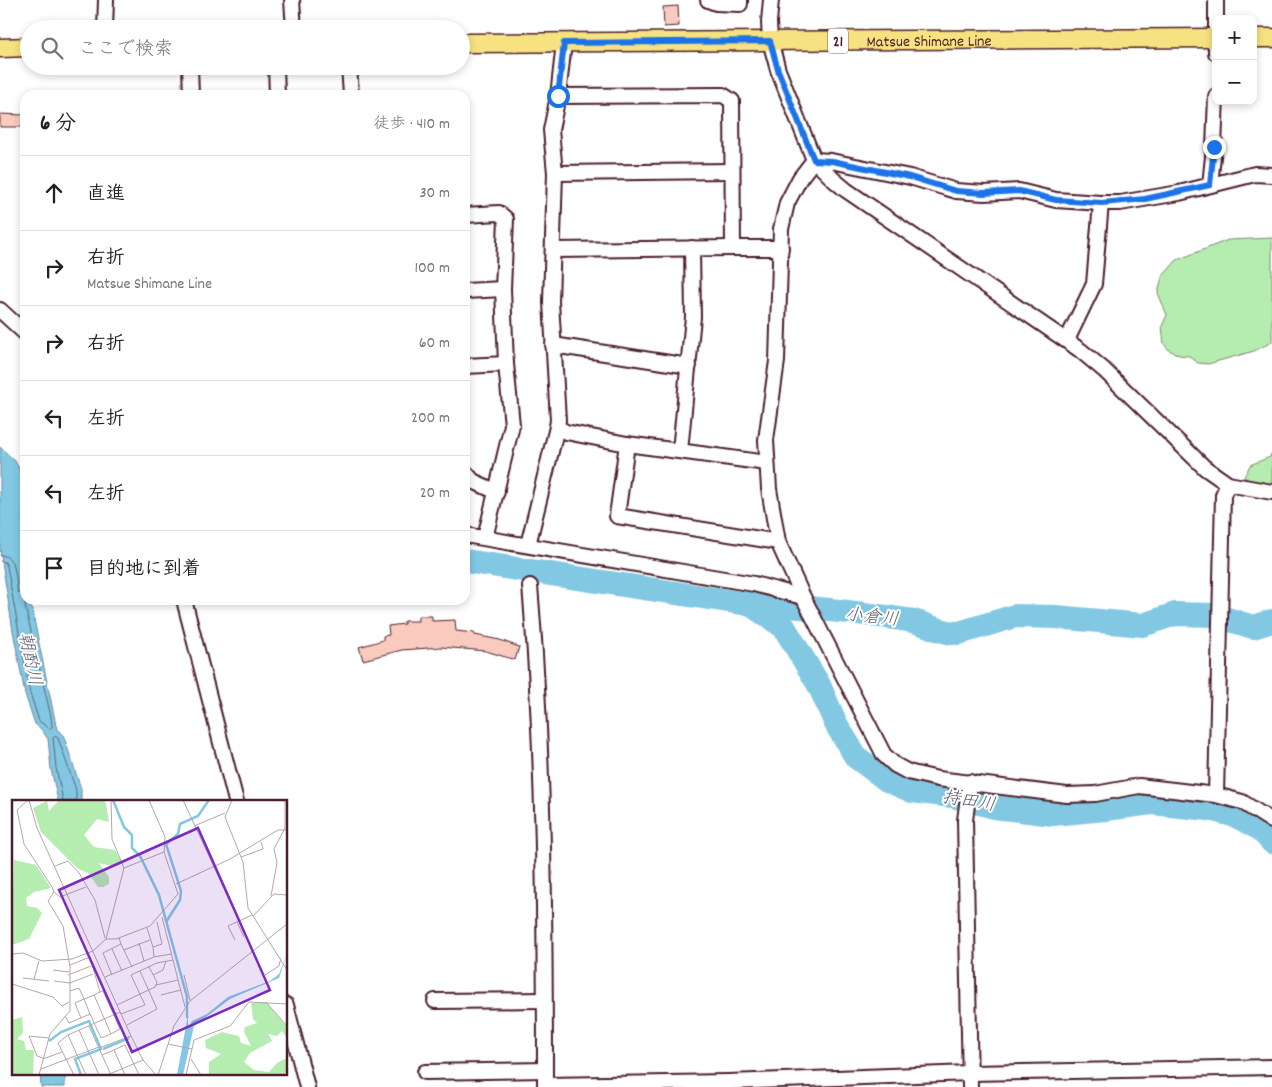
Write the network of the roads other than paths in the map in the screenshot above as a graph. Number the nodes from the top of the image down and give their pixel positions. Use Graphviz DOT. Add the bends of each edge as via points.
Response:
graph roads {
  1 [pos="106,0"];
  2 [pos="292,0"];
  3 [pos="708,0"];
  4 [pos="740,0"];
  5 [pos="771,0"];
  6 [pos="1216,0"];
  7 [pos="1216,15"];
  8 [pos="105,20"];
  9 [pos="293,20"];
  10 [pos="1212,38"];
  11 [pos="1257,38"];
  12 [pos="1272,38"];
  13 [pos="770,41"];
  14 [pos="564,43"];
  15 [pos="470,44"];
  16 [pos="20,47"];
  17 [pos="0,48"];
  18 [pos="190,75"];
  19 [pos="276,75"];
  20 [pos="350,75"];
  21 [pos="191,90"];
  22 [pos="277,90"];
  23 [pos="351,90"];
  24 [pos="558,96"];
  25 [pos="1216,105"];
  26 [pos="814,160"];
  27 [pos="732,171"];
  28 [pos="555,173"];
  29 [pos="1272,175"];
  30 [pos="1210,185"];
  31 [pos="1102,203"];
  32 [pos="470,215"];
  33 [pos="692,248"];
  34 [pos="733,248"];
  35 [pos="781,248"];
  36 [pos="553,250"];
  37 [pos="503,289"];
  38 [pos="470,291"];
  39 [pos="0,310"];
  40 [pos="20,328"];
  41 [pos="1067,340"];
  42 [pos="553,345"];
  43 [pos="506,364"];
  44 [pos="470,366"];
  45 [pos="689,366"];
  46 [pos="557,427"];
  47 [pos="627,444"];
  48 [pos="680,451"];
  49 [pos="767,463"];
  50 [pos="470,478"];
  51 [pos="1228,484"];
  52 [pos="497,492"];
  53 [pos="1272,492"];
  54 [pos="470,536"];
  55 [pos="486,538"];
  56 [pos="778,542"];
  57 [pos="528,545"];
  58 [pos="530,586"];
  59 [pos="804,599"];
  60 [pos="185,605"];
  61 [pos="969,784"];
  62 [pos="1216,795"];
  63 [pos="236,800"];
  64 [pos="1272,821"];
  65 [pos="544,997"];
  66 [pos="435,1001"];
  67 [pos="288,1013"];
  68 [pos="1272,1067"];
  69 [pos="545,1070"];
  70 [pos="425,1072"];
  71 [pos="970,1080"];
  72 [pos="545,1086"];
  73 [pos="307,1087"];
  1 -- 8 [label="street"];
  2 -- 9 [label="street"];
  3 -- 4 [label="street" via="740,4"];
  5 -- 13 [label="street"];
  6 -- 7 [label="street"];
  10 -- 13 [label="main road, Matsue Shimane Line / 21"];
  11 -- 12 [label="main road"];
  13 -- 14 [label="main road, Matsue Shimane Line / 21"];
  13 -- 26 [label="street" via="778,70"];
  14 -- 15 [label="main road, Matsue Shimane Line / 21"];
  14 -- 24 [label="street"];
  16 -- 17 [label="main road"];
  18 -- 21 [label="street"];
  19 -- 22 [label="street"];
  20 -- 23 [label="street"];
  24 -- 27 [label="street" via="723,95 732,101"];
  24 -- 28 [label="street" via="550,130"];
  25 -- 30 [label="street"];
  26 -- 31 [label="street" via="910,177 956,191 1019,191 1056,200"];
  26 -- 35 [label="street" via="800,178 788,203 781,229"];
  26 -- 41 [label="street" via="854,195"];
  27 -- 28 [label="street"];
  27 -- 34 [label="street"];
  28 -- 36 [label="street"];
  29 -- 30 [label="street" via="1255,174"];
  30 -- 31 [label="street" via="1145,199"];
  31 -- 41 [label="street" via="1094,284"];
  32 -- 37 [label="street" via="499,213 506,219"];
  33 -- 34 [label="street"];
  33 -- 36 [label="street"];
  33 -- 45 [label="street" via="693,317"];
  34 -- 35 [label="street"];
  35 -- 49 [label="street" via="777,361 766,440"];
  36 -- 42 [label="street"];
  37 -- 38 [label="street"];
  37 -- 43 [label="street"];
  39 -- 40 [label="street"];
  41 -- 51 [label="street" via="1104,370 1205,468"];
  42 -- 45 [label="street"];
  42 -- 46 [label="street"];
  43 -- 44 [label="street"];
  43 -- 52 [label="street" via="512,426"];
  45 -- 48 [label="street"];
  46 -- 47 [label="street" via="566,432"];
  46 -- 57 [label="street"];
  47 -- 48 [label="street"];
  47 -- 56 [label="street" via="617,516"];
  48 -- 49 [label="street"];
  49 -- 56 [label="street"];
  50 -- 52 [label="street"];
  51 -- 53 [label="street"];
  51 -- 62 [label="street" via="1223,495"];
  52 -- 55 [label="street"];
  54 -- 55 [label="street"];
  55 -- 57 [label="street"];
  56 -- 59 [label="street"];
  57 -- 59 [label="street" via="754,584"];
  58 -- 65 [label="street" via="542,768"];
  59 -- 61 [label="street" via="884,755 908,772"];
  60 -- 63 [label="street"];
  61 -- 62 [label="street" via="1068,795 1139,786"];
  61 -- 71 [label="street" via="965,816"];
  62 -- 64 [label="street" via="1242,802"];
  65 -- 66 [label="street"];
  65 -- 69 [label="street"];
  67 -- 73 [label="street"];
  68 -- 71 [label="street"];
  69 -- 70 [label="street"];
  69 -- 72 [label="street"];
  71 -- 72 [label="street"];
}
